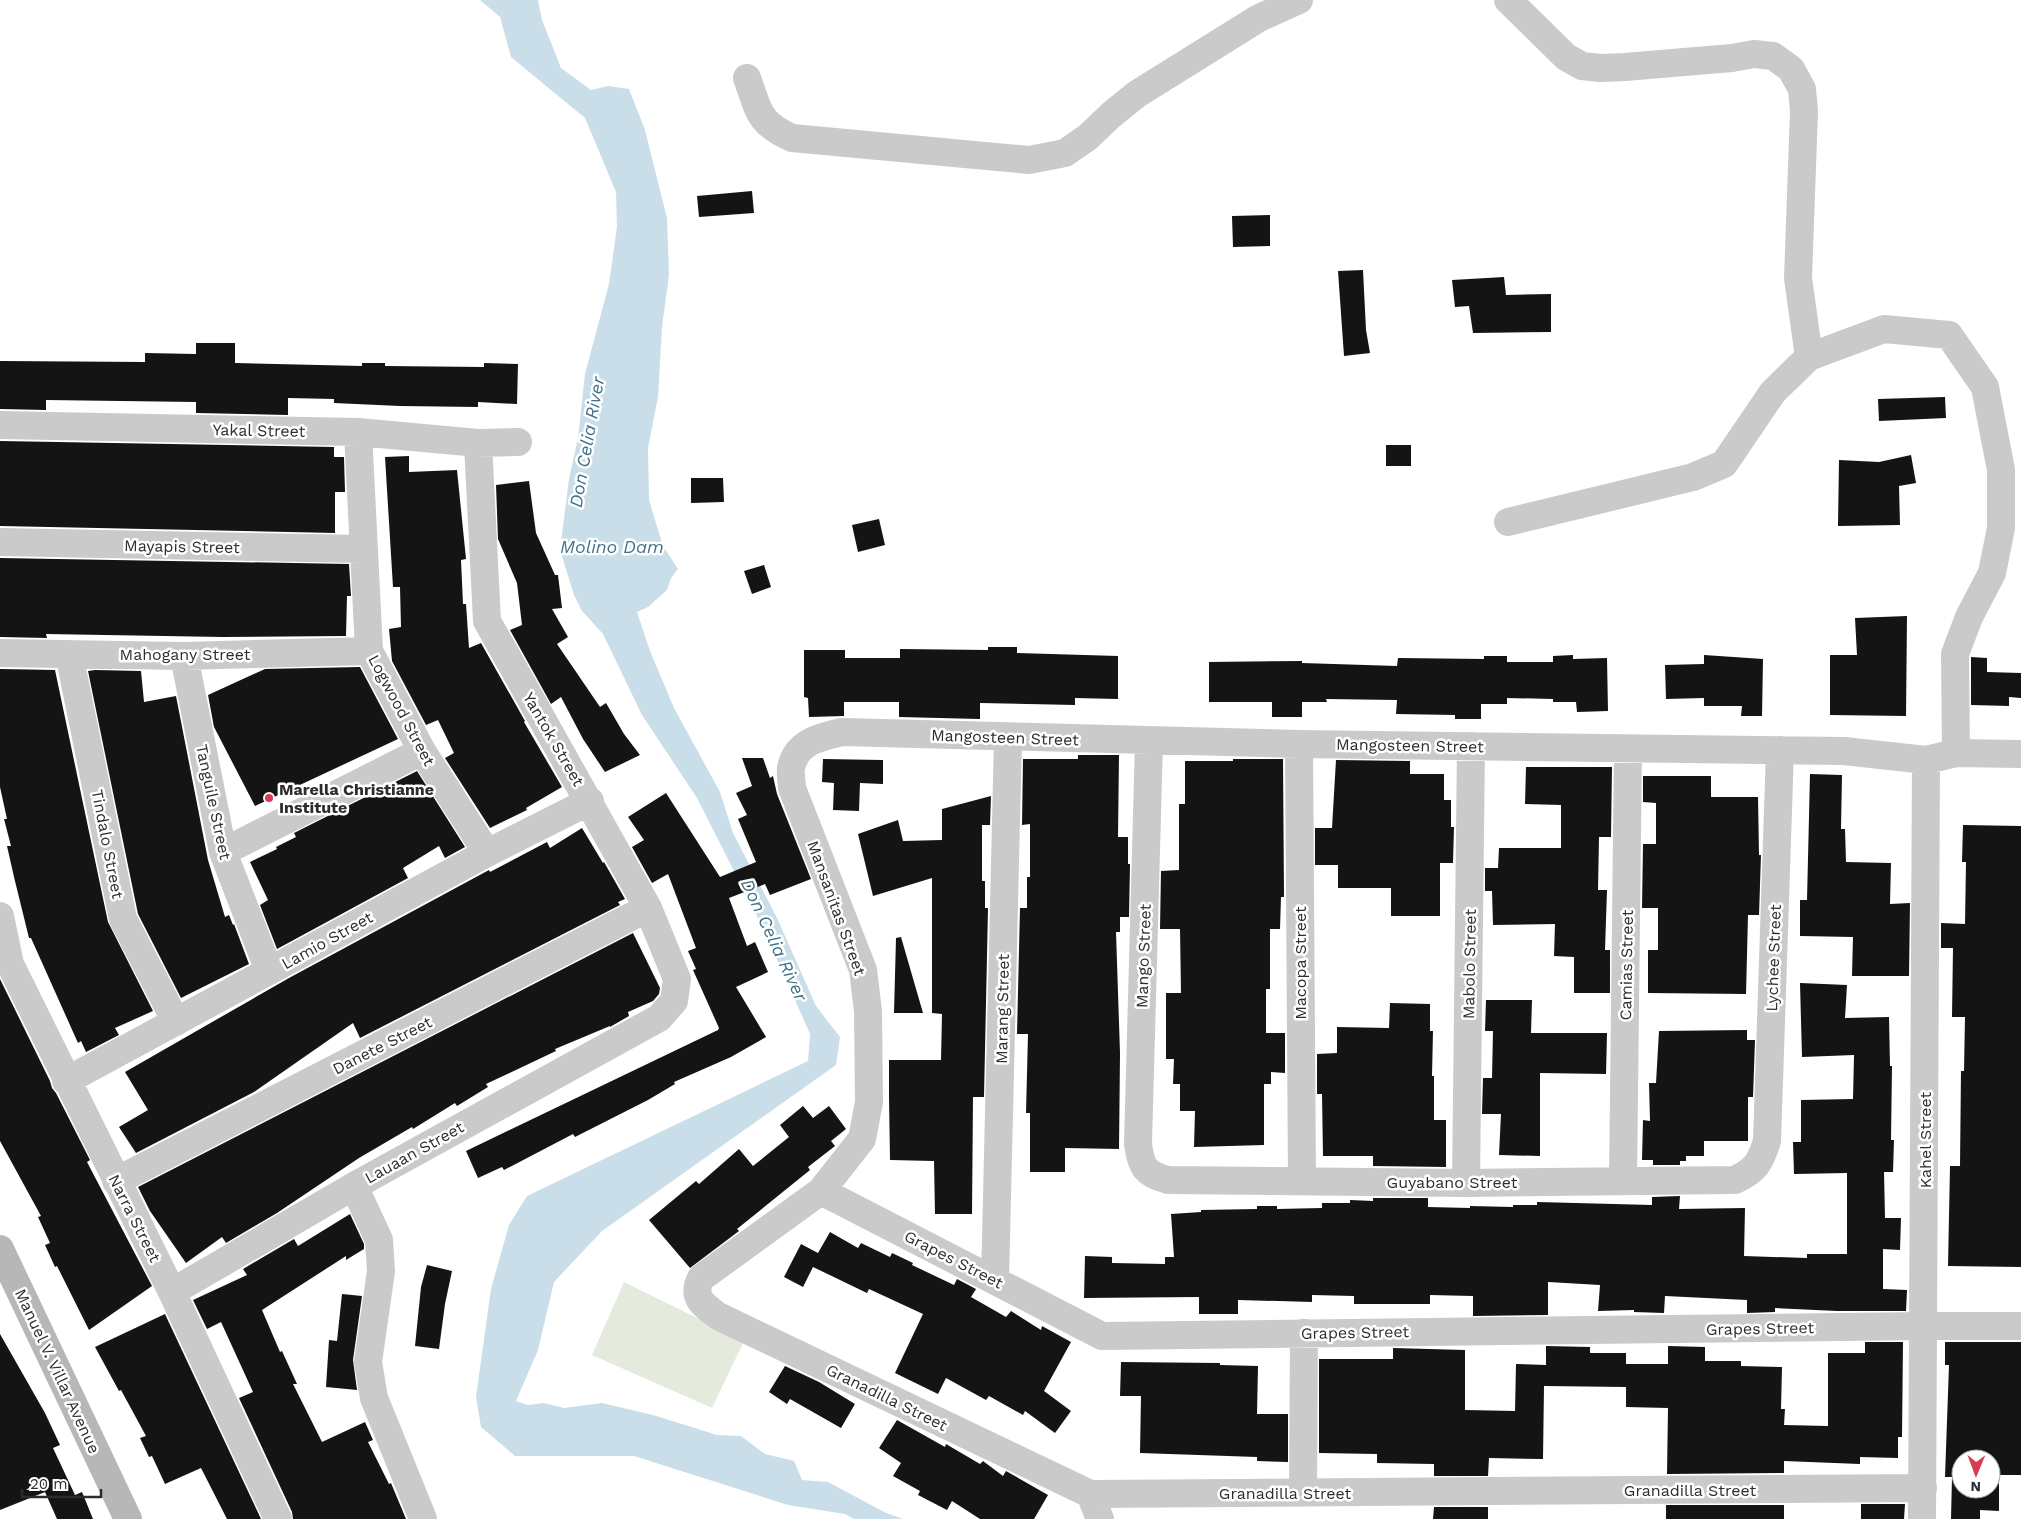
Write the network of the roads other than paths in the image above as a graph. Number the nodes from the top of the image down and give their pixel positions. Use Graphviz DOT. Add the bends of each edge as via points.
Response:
graph roads {
  1 [pos="1299,0"];
  2 [pos="1508,0"];
  3 [pos="747,78"];
  4 [pos="1809,357"];
  5 [pos="0,425"];
  6 [pos="358,432"];
  7 [pos="518,442"];
  8 [pos="478,443"];
  9 [pos="1508,522"];
  10 [pos="0,542"];
  11 [pos="363,549"];
  12 [pos="370,651"];
  13 [pos="0,654"];
  14 [pos="69,654"];
  15 [pos="184,656"];
  16 [pos="1008,738"];
  17 [pos="1149,741"];
  18 [pos="1299,744"];
  19 [pos="1471,746"];
  20 [pos="800,748"];
  21 [pos="1628,749"];
  22 [pos="1780,750"];
  23 [pos="422,751"];
  24 [pos="1956,753"];
  25 [pos="2021,754"];
  26 [pos="1926,760"];
  27 [pos="590,802"];
  28 [pos="223,852"];
  29 [pos="487,853"];
  30 [pos="648,908"];
  31 [pos="0,916"];
  32 [pos="5,966"];
  33 [pos="269,971"];
  34 [pos="659,1018"];
  35 [pos="176,1022"];
  36 [pos="66,1081"];
  37 [pos="1758,1165"];
  38 [pos="1145,1169"];
  39 [pos="116,1181"];
  40 [pos="1302,1181"];
  41 [pos="1623,1181"];
  42 [pos="1466,1182"];
  43 [pos="354,1186"];
  44 [pos="821,1191"];
  45 [pos="0,1250"];
  46 [pos="995,1280"];
  47 [pos="172,1292"];
  48 [pos="697,1296"];
  49 [pos="1925,1326"];
  50 [pos="2021,1326"];
  51 [pos="1304,1333"];
  52 [pos="1923,1488"];
  53 [pos="1302,1493"];
  54 [pos="1090,1494"];
  55 [pos="128,1519"];
  56 [pos="278,1519"];
  57 [pos="423,1519"];
  58 [pos="1100,1519"];
  59 [pos="1922,1519"];
  1 -- 3 [label="street" via="1259,18 1137,94 1065,153 1028,160 792,138 762,118"];
  2 -- 4 [label="street" via="1566,57 1582,66 1625,67 1754,54 1773,56 1791,69 1802,89 1804,111 1798,278"];
  4 -- 9 [label="street" via="1773,392 1724,464 1693,477"];
  4 -- 24 [label="street" via="1884,329 1949,335 1986,387 2001,470 2001,528 1992,573 1954,654"];
  5 -- 6 [label="street, Yakal Street"];
  6 -- 8 [label="street, Yakal Street"];
  6 -- 11 [label="street, Logwood Street"];
  7 -- 8 [label="street, Yakal Street"];
  8 -- 27 [label="street, Yantok Street" via="487,621"];
  10 -- 11 [label="street, Mayapis Street"];
  11 -- 12 [label="street, Logwood Street"];
  12 -- 15 [label="street, Mahogany Street"];
  12 -- 23 [label="street, Logwood Street"];
  13 -- 14 [label="street, Mahogany Street"];
  14 -- 15 [label="street, Mahogany Street"];
  14 -- 35 [label="street, Tindalo Street" via="123,919"];
  15 -- 28 [label="street, Tanguile Street"];
  16 -- 17 [label="street, Mangosteen Street"];
  16 -- 20 [label="street, Mangosteen Street" via="842,732 817,737"];
  16 -- 46 [label="street, Marang Street"];
  17 -- 18 [label="street, Mangosteen Street"];
  17 -- 38 [label="street, Mango Street" via="1138,1144"];
  18 -- 19 [label="street, Mangosteen Street"];
  18 -- 40 [label="street, Macopa Street"];
  19 -- 21 [label="street, Mangosteen Street"];
  19 -- 42 [label="street, Mabolo Street"];
  20 -- 44 [label="street, Mansanitas Street" via="791,768 792,788 863,970 868,1011 868,1102 862,1139"];
  21 -- 22 [label="street, Mangosteen Street"];
  21 -- 41 [label="street, Camias Street"];
  22 -- 26 [label="street, Mangosteen Street" via="1844,751"];
  22 -- 37 [label="street, Lychee Street" via="1767,1141"];
  23 -- 28 [label="street"];
  23 -- 29 [label="street, Logwood Street"];
  24 -- 25 [label="street, Mangosteen Street"];
  24 -- 26 [label="street, Mangosteen Street"];
  26 -- 49 [label="street, Kahel Street"];
  27 -- 29 [label="street, Lamio Street"];
  27 -- 30 [label="street, Yantok Street"];
  28 -- 33 [label="street, Tanguile Street"];
  29 -- 33 [label="street, Lamio Street"];
  30 -- 34 [label="street, Yantok Street" via="677,979 674,1001"];
  30 -- 39 [label="street, Danete Street"];
  31 -- 32 [label="street, Narra Street"];
  32 -- 36 [label="street, Narra Street"];
  33 -- 35 [label="street, Lamio Street"];
  34 -- 43 [label="street, Lauaan Street"];
  35 -- 36 [label="street, Lamio Street"];
  36 -- 39 [label="street, Narra Street"];
  37 -- 41 [label="street, Guyabano Street" via="1735,1180"];
  38 -- 40 [label="street, Guyabano Street" via="1155,1177 1168,1180"];
  39 -- 47 [label="street, Narra Street"];
  40 -- 42 [label="street, Guyabano Street"];
  41 -- 42 [label="street, Guyabano Street"];
  43 -- 47 [label="street, Lauaan Street"];
  43 -- 57 [label="street" via="379,1240 381,1271 368,1362 374,1398"];
  44 -- 46 [label="street, Grapes Street"];
  44 -- 48 [label="street, Mansanitas Street" via="701,1278"];
  45 -- 55 [label="street, Manuel V. Villar Avenue"];
  46 -- 51 [label="street, Grapes Street" via="1102,1336"];
  47 -- 56 [label="street, Narra Street"];
  48 -- 54 [label="street, Granadilla Street" via="718,1316"];
  49 -- 50 [label="street, Grapes Street"];
  49 -- 51 [label="street, Grapes Street"];
  49 -- 52 [label="street, Kahel Street"];
  51 -- 53 [label="street"];
  52 -- 53 [label="street, Granadilla Street"];
  52 -- 59 [label="street, Kahel Street"];
  53 -- 54 [label="street, Granadilla Street"];
  54 -- 58 [label="street"];
}
